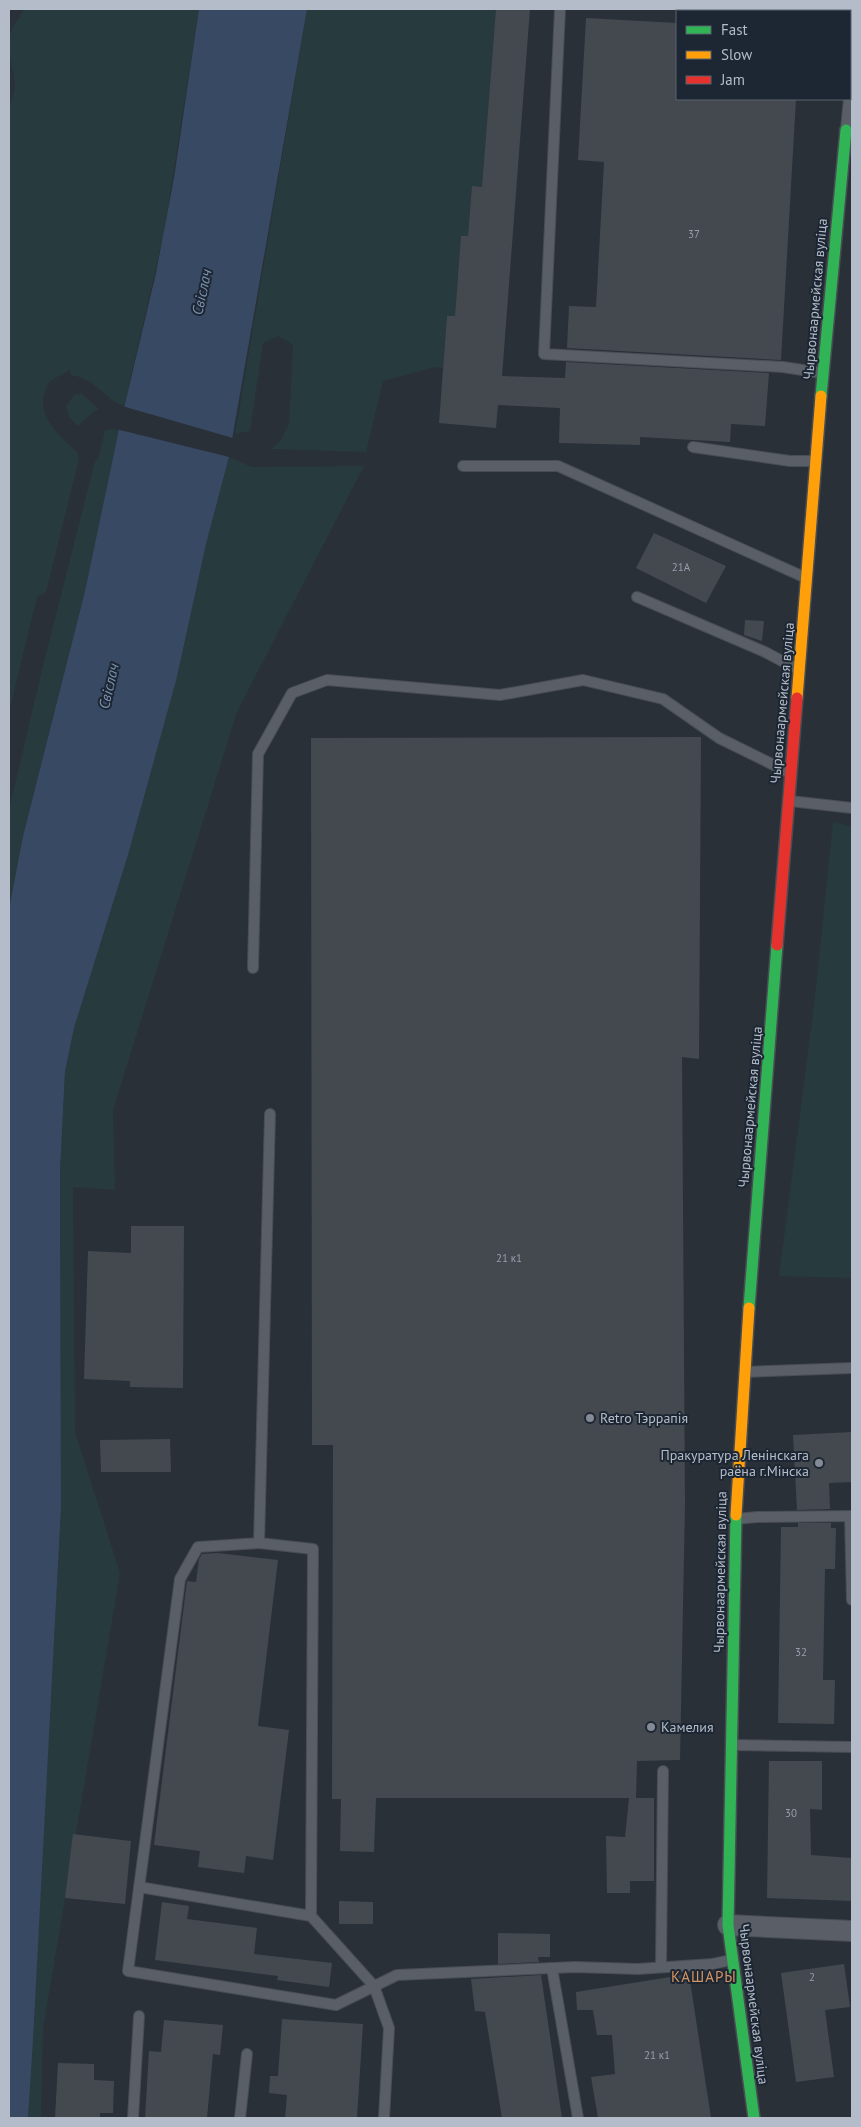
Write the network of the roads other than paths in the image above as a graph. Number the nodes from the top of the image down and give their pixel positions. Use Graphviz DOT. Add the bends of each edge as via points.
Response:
graph roads {
  1 [pos="560,9"];
  2 [pos="849,100"];
  3 [pos="849,130"];
  4 [pos="823,373"];
  5 [pos="693,447"];
  6 [pos="816,461"];
  7 [pos="463,466"];
  8 [pos="807,579"];
  9 [pos="637,597"];
  10 [pos="800,671"];
  11 [pos="791,774"];
  12 [pos="789,801"];
  13 [pos="852,808"];
  14 [pos="253,968"];
  15 [pos="270,1114"];
  16 [pos="852,1368"];
  17 [pos="744,1372"];
  18 [pos="851,1516"];
  19 [pos="736,1519"];
  20 [pos="259,1543"];
  21 [pos="852,1600"];
  22 [pos="732,1745"];
  23 [pos="852,1746"];
  24 [pos="663,1771"];
  25 [pos="139,1887"];
  26 [pos="310,1916"];
  27 [pos="728,1925"];
  28 [pos="852,1931"];
  29 [pos="732,1960"];
  30 [pos="661,1967"];
  31 [pos="552,1968"];
  32 [pos="374,1986"];
  33 [pos="139,2016"];
  34 [pos="247,2054"];
  35 [pos="132,2118"];
  36 [pos="240,2118"];
  37 [pos="384,2118"];
  38 [pos="578,2118"];
  39 [pos="754,2118"];
  1 -- 4 [label="lane" via="544,354 783,367"];
  2 -- 3 [label="lane, Чырвонаармейская вуліца"];
  3 -- 4 [label="street, Чырвонаармейская вуліца"];
  4 -- 6 [label="street, Чырвонаармейская вуліца"];
  5 -- 6 [label="lane" via="790,461"];
  6 -- 8 [label="street, Чырвонаармейская вуліца"];
  7 -- 8 [label="lane" via="558,466"];
  8 -- 10 [label="street, Чырвонаармейская вуліца"];
  9 -- 10 [label="lane" via="765,652"];
  10 -- 11 [label="street, Чырвонаармейская вуліца"];
  11 -- 12 [label="street, Чырвонаармейская вуліца"];
  11 -- 14 [label="lane" via="719,738 663,699 583,680 500,695 327,680 292,693 258,754"];
  12 -- 13 [label="lane"];
  12 -- 17 [label="street, Чырвонаармейская вуліца"];
  15 -- 20 [label="lane"];
  16 -- 17 [label="lane"];
  17 -- 19 [label="street, Чырвонаармейская вуліца"];
  18 -- 19 [label="lane"];
  18 -- 21 [label="lane"];
  19 -- 22 [label="street, Чырвонаармейская вуліца"];
  20 -- 25 [label="lane" via="198,1547 180,1579"];
  20 -- 26 [label="lane" via="313,1549"];
  22 -- 23 [label="lane"];
  22 -- 27 [label="street, Чырвонаармейская вуліца"];
  24 -- 30 [label="lane"];
  25 -- 26 [label="lane"];
  25 -- 32 [label="lane" via="128,1971 336,2005"];
  26 -- 32 [label="lane"];
  27 -- 28 [label="street"];
  27 -- 29 [label="street, Чырвонаармейская вуліца"];
  29 -- 30 [label="lane"];
  29 -- 39 [label="street, Чырвонаармейская вуліца"];
  30 -- 31 [label="lane"];
  31 -- 32 [label="lane" via="397,1975"];
  31 -- 38 [label="lane"];
  32 -- 37 [label="lane" via="389,2028"];
  33 -- 35 [label="lane"];
  34 -- 36 [label="lane"];
}
